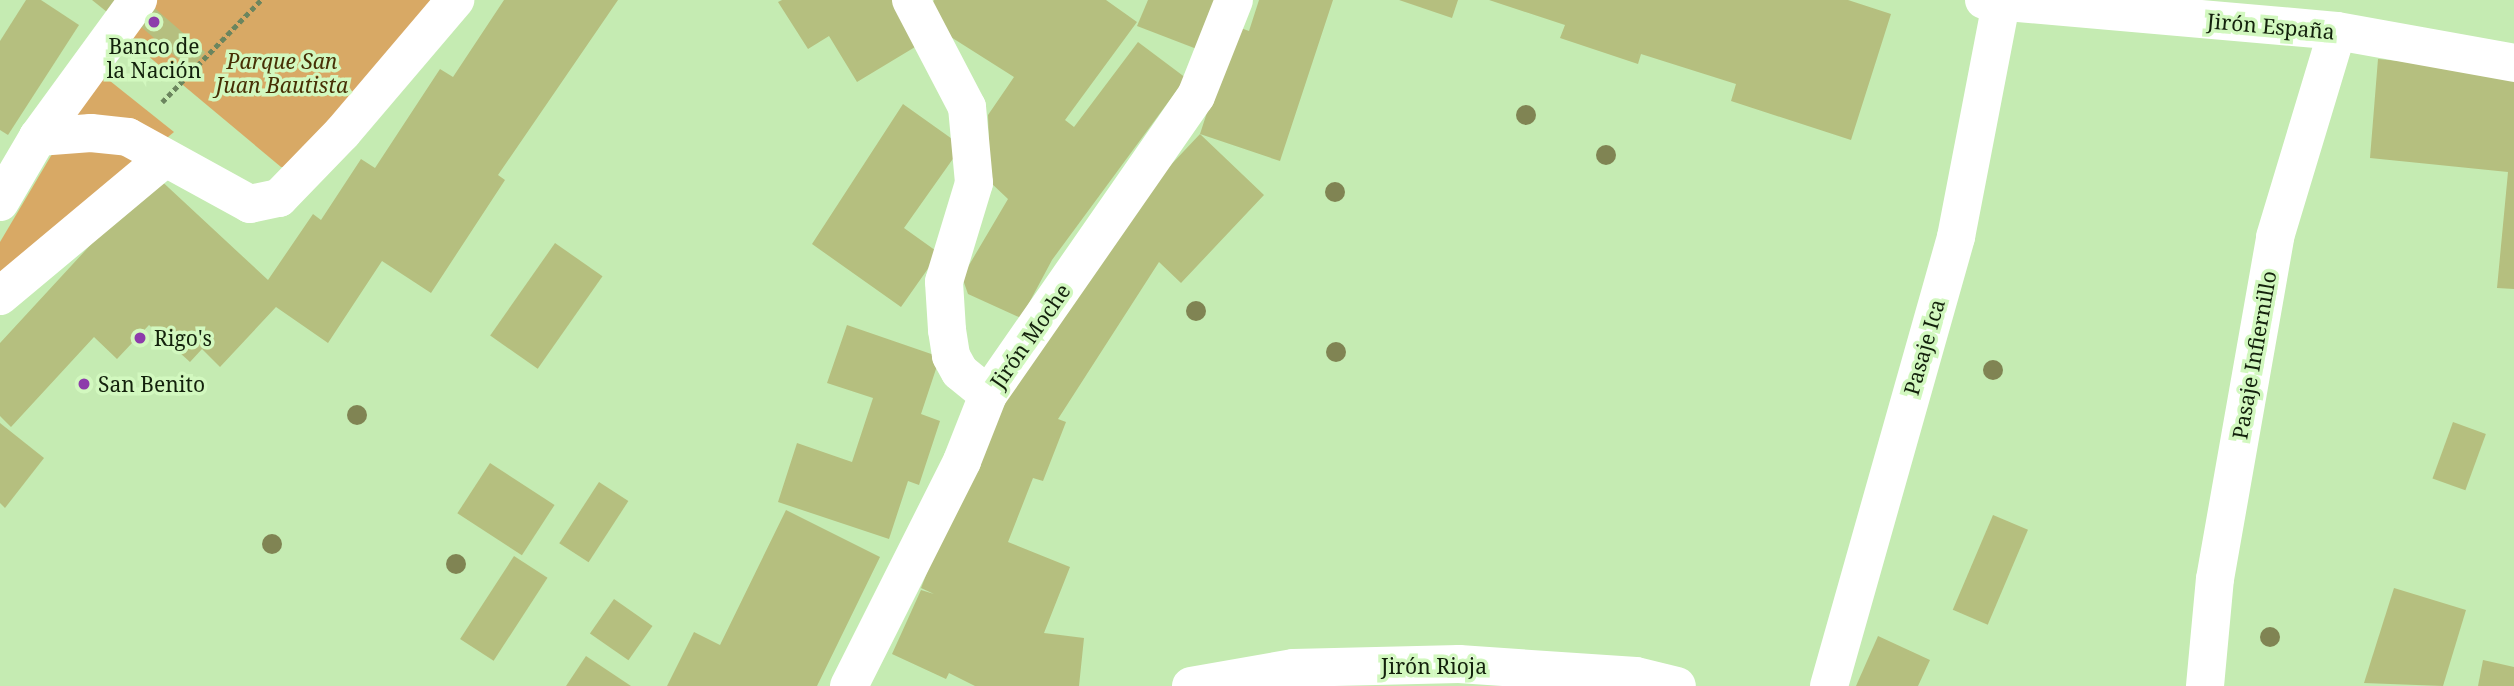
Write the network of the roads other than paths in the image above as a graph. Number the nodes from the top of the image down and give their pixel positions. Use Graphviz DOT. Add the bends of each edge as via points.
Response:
graph roads {
  1 [pos="138,0"];
  2 [pos="455,0"];
  3 [pos="912,0"];
  4 [pos="1234,0"];
  5 [pos="1992,2"];
  6 [pos="2337,31"];
  7 [pos="2514,63"];
  8 [pos="38,137"];
  9 [pos="164,159"];
  10 [pos="0,202"];
  11 [pos="0,296"];
  12 [pos="988,395"];
  13 [pos="849,686"];
  14 [pos="1191,686"];
  15 [pos="1677,686"];
  16 [pos="1829,686"];
  17 [pos="2205,686"];
  1 -- 8 [label="street"];
  2 -- 9 [label="street" via="279,198 250,204"];
  3 -- 12 [label="street" via="967,107 974,183 944,282 947,330 960,372"];
  4 -- 12 [label="street, Jirón Moche" via="1196,96"];
  5 -- 6 [label="street, Jirón España"];
  5 -- 16 [label="street, Pasaje Ica" via="1956,237"];
  6 -- 7 [label="street, Jirón España"];
  6 -- 17 [label="street, Pasaje Infiernillo" via="2275,237 2215,579"];
  8 -- 9 [label="street" via="91,133 128,137"];
  8 -- 10 [label="street"];
  9 -- 11 [label="street"];
  12 -- 13 [label="street, Jirón Moche" via="962,461"];
  14 -- 15 [label="street, Jirón Rioja" via="1293,668 1459,664 1636,676"];
}
